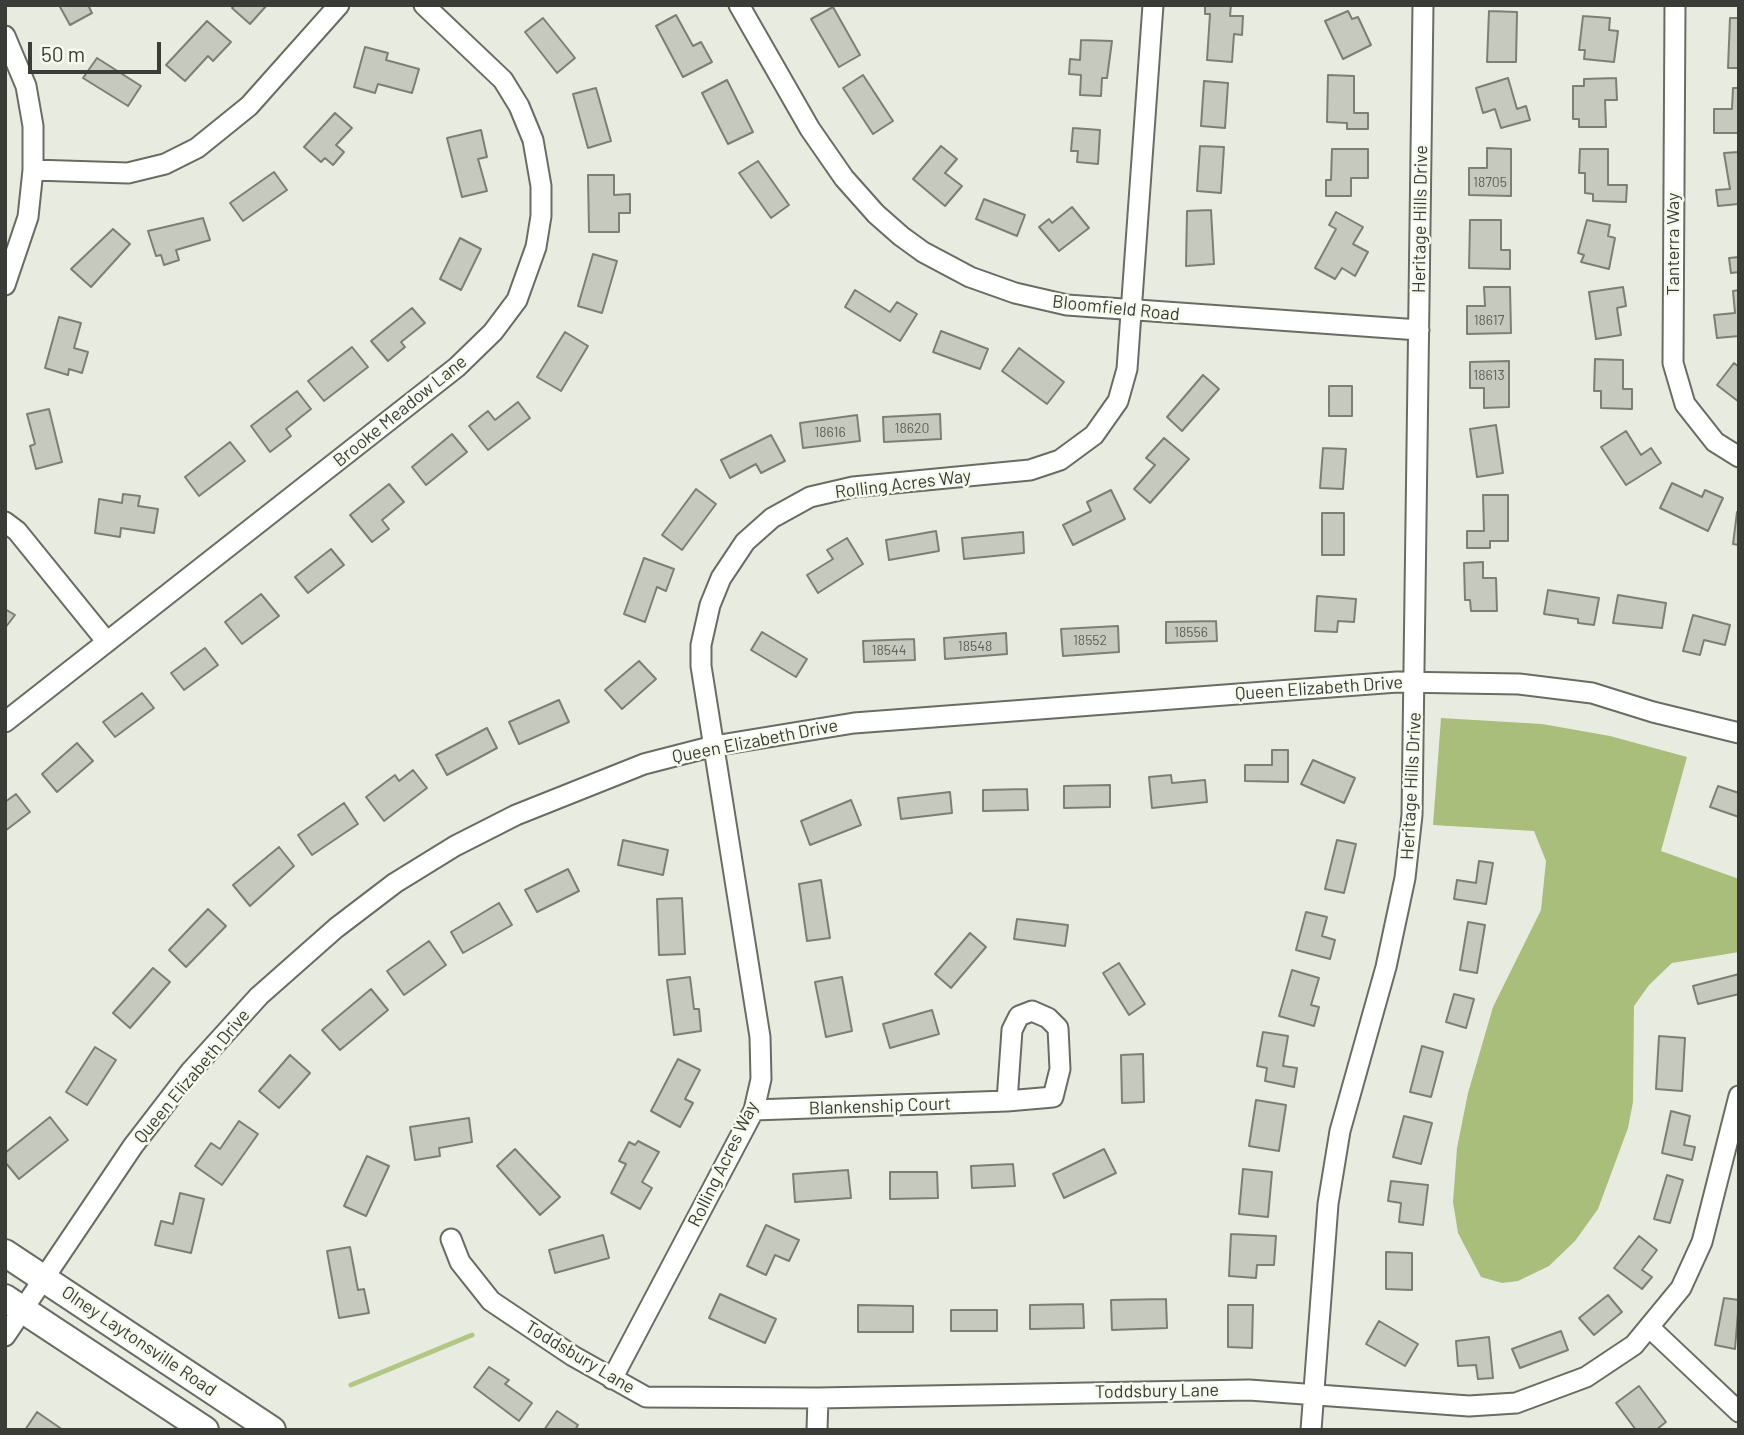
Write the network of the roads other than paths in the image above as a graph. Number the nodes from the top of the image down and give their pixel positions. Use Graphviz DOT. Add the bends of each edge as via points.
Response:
graph roads {
  1 [pos="339,5"];
  2 [pos="424,5"];
  3 [pos="739,5"];
  4 [pos="1153,5"];
  5 [pos="1423,5"];
  6 [pos="1675,5"];
  7 [pos="5,36"];
  8 [pos="33,170"];
  9 [pos="5,285"];
  10 [pos="1132,312"];
  11 [pos="1419,330"];
  12 [pos="1739,457"];
  13 [pos="5,522"];
  14 [pos="107,642"];
  15 [pos="1416,682"];
  16 [pos="5,722"];
  17 [pos="1739,733"];
  18 [pos="714,746"];
  19 [pos="1739,1096"];
  20 [pos="1007,1101"];
  21 [pos="754,1110"];
  22 [pos="451,1239"];
  23 [pos="5,1253"];
  24 [pos="44,1278"];
  25 [pos="14,1303"];
  26 [pos="1650,1328"];
  27 [pos="5,1336"];
  28 [pos="612,1379"];
  29 [pos="1314,1395"];
  30 [pos="818,1398"];
  31 [pos="1739,1412"];
  32 [pos="205,1430"];
  33 [pos="272,1430"];
  34 [pos="817,1430"];
  35 [pos="1311,1430"];
  1 -- 8 [label="street" via="249,106 197,148 165,164 128,173"];
  2 -- 14 [label="street, Brooke Meadow Lane" via="503,80 533,140 541,216 536,247 517,300 457,367"];
  3 -- 10 [label="street, Bloomfield Road" via="810,129 844,178 901,236 947,266 1015,293 1067,305"];
  4 -- 10 [label="street, Rolling Acres Way"];
  5 -- 11 [label="street, Heritage Hills Drive"];
  6 -- 12 [label="street, Tanterra Way" via="1673,363 1685,404 1715,442"];
  7 -- 8 [label="street" via="26,86 33,126"];
  8 -- 9 [label="street" via="28,217"];
  10 -- 11 [label="street, Bloomfield Road"];
  10 -- 18 [label="street, Rolling Acres Way" via="1127,369 1118,401 1094,435 1060,460 1030,470 853,487 810,497 772,517 746,542 721,578 701,645"];
  11 -- 15 [label="street, Heritage Hills Drive"];
  13 -- 14 [label="street"];
  14 -- 16 [label="street, Brooke Meadow Lane"];
  15 -- 17 [label="street, Queen Elizabeth Drive" via="1519,684 1592,693"];
  15 -- 18 [label="street, Queen Elizabeth Drive" via="854,723"];
  15 -- 29 [label="street, Heritage Hills Drive" via="1405,878 1386,967 1340,1131 1328,1203"];
  18 -- 21 [label="street, Rolling Acres Way" via="760,1037 761,1079"];
  18 -- 24 [label="street, Queen Elizabeth Drive" via="644,764 516,815 394,883 336,928 259,996 190,1072 133,1146"];
  19 -- 26 [label="street, Toddsbury Lane" via="1702,1242 1681,1288"];
  20 -- 20 [label="street, Blankenship Court" via="1053,1097 1060,1069 1058,1028 1048,1017 1032,1011 1019,1016 1012,1030"];
  20 -- 21 [label="street, Blankenship Court"];
  21 -- 28 [label="street, Rolling Acres Way"];
  22 -- 28 [label="street, Toddsbury Lane" via="460,1262 491,1301"];
  23 -- 24 [label="main road, Olney Laytonsville Road"];
  24 -- 25 [label="street, Queen Elizabeth Drive"];
  24 -- 33 [label="main road, Olney Laytonsville Road"];
  25 -- 27 [label="street, Queen Elizabeth Drive"];
  25 -- 32 [label="main road, Olney Laytonsville Road"];
  26 -- 29 [label="street, Toddsbury Lane" via="1634,1345 1586,1377 1516,1404 1469,1406"];
  26 -- 31 [label="street"];
  28 -- 30 [label="street, Toddsbury Lane" via="646,1397"];
  29 -- 30 [label="street, Toddsbury Lane" via="1172,1390"];
  29 -- 35 [label="street, Heritage Hills Drive"];
  30 -- 34 [label="street"];
}
